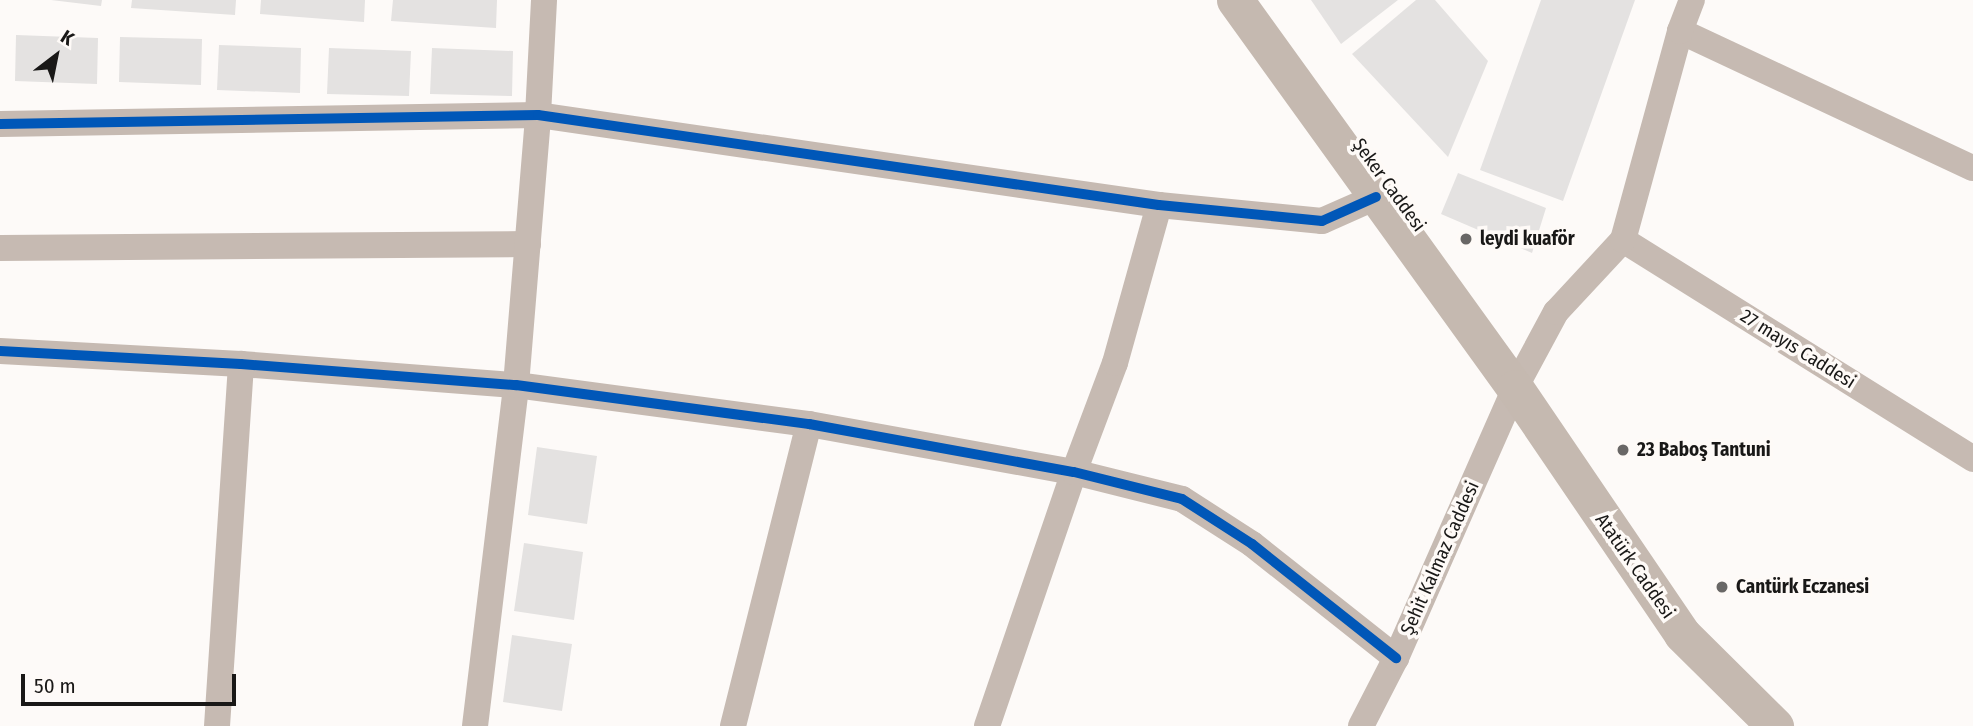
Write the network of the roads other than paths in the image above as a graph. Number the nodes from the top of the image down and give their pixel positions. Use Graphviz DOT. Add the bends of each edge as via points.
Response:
graph roads {
  1 [pos="544,0"];
  2 [pos="1236,0"];
  3 [pos="1692,0"];
  4 [pos="1680,31"];
  5 [pos="538,115"];
  6 [pos="0,124"];
  7 [pos="1973,167"];
  8 [pos="1376,197"];
  9 [pos="1159,205"];
  10 [pos="1623,240"];
  11 [pos="528,244"];
  12 [pos="0,248"];
  13 [pos="0,351"];
  14 [pos="242,364"];
  15 [pos="516,385"];
  16 [pos="1515,388"];
  17 [pos="809,424"];
  18 [pos="1973,459"];
  19 [pos="1074,472"];
  20 [pos="1396,658"];
  21 [pos="217,726"];
  22 [pos="475,726"];
  23 [pos="733,726"];
  24 [pos="987,726"];
  25 [pos="1361,726"];
  26 [pos="1775,726"];
  1 -- 5 [label="street"];
  2 -- 8 [label="main road, Şeker Caddesi"];
  3 -- 4 [label="street"];
  4 -- 7 [label="street"];
  4 -- 10 [label="street"];
  5 -- 6 [label="street"];
  5 -- 9 [label="street"];
  5 -- 11 [label="street"];
  8 -- 9 [label="street" via="1322,221"];
  8 -- 16 [label="main road, Şeker Caddesi"];
  9 -- 19 [label="street" via="1115,363"];
  10 -- 16 [label="street, Şehit Kalmaz Caddesi" via="1556,312"];
  10 -- 18 [label="street, 27 mayıs Caddesi"];
  11 -- 12 [label="street"];
  11 -- 15 [label="street"];
  13 -- 14 [label="street"];
  14 -- 15 [label="street"];
  14 -- 21 [label="street"];
  15 -- 17 [label="street"];
  15 -- 22 [label="street"];
  16 -- 20 [label="street, Şehit Kalmaz Caddesi"];
  16 -- 26 [label="main road, Atatürk Caddesi" via="1682,634"];
  17 -- 19 [label="street"];
  17 -- 23 [label="street"];
  19 -- 20 [label="street" via="1182,499 1252,544"];
  19 -- 24 [label="street"];
  20 -- 25 [label="street, Şehit Kalmaz Caddesi"];
}
